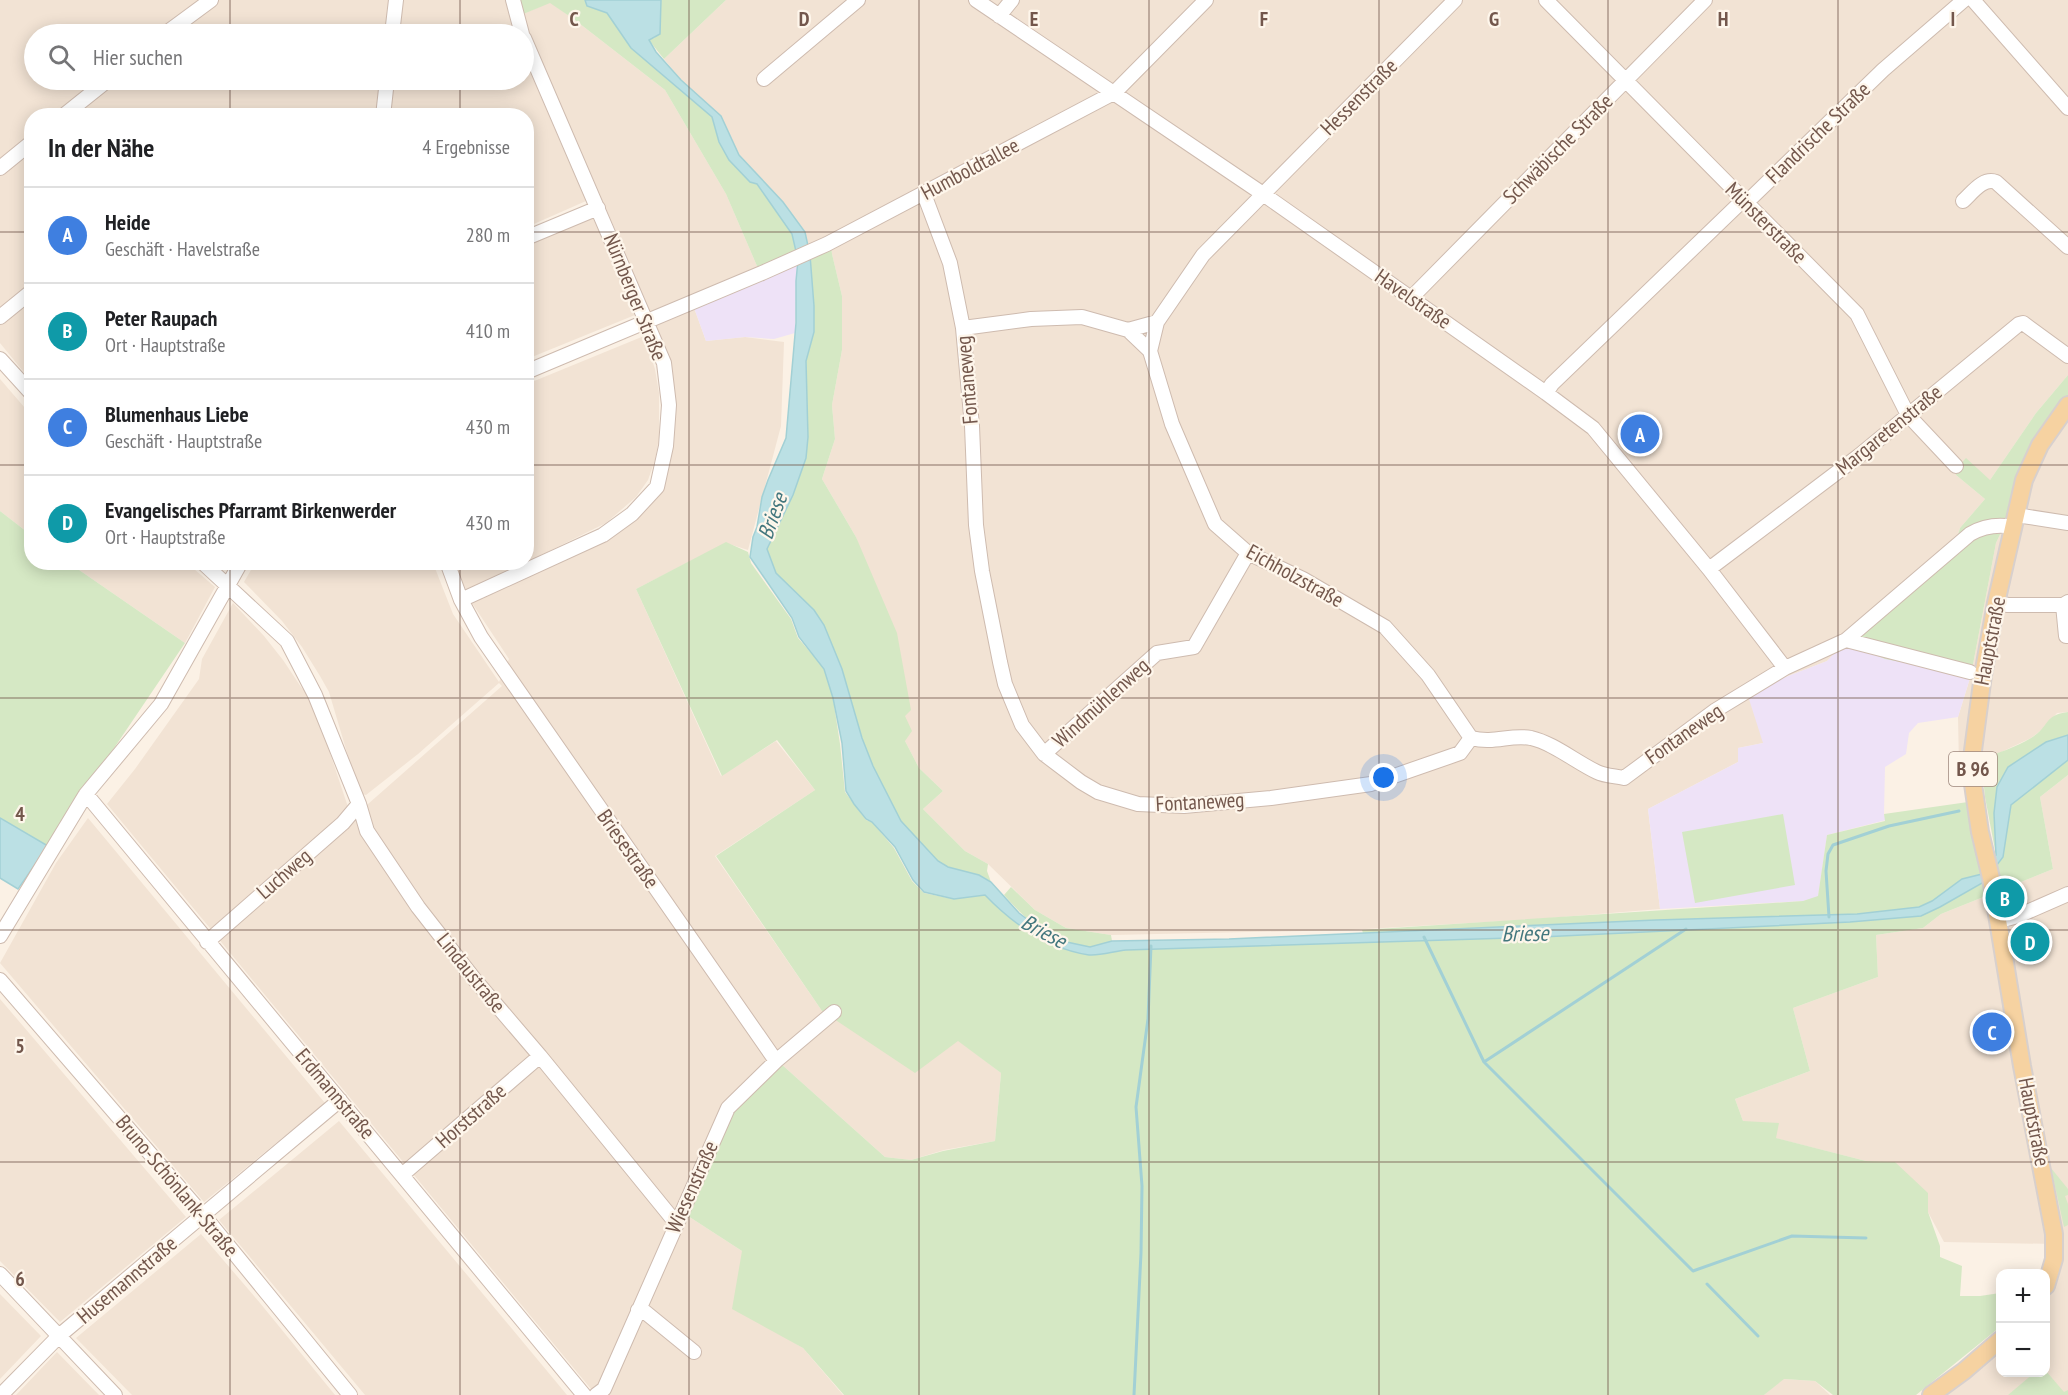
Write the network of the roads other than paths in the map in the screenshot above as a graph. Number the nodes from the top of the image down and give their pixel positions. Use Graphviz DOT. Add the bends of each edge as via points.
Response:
graph roads {
  1 [pos="211,0"];
  2 [pos="396,0"];
  3 [pos="513,0"];
  4 [pos="858,0"];
  5 [pos="976,0"];
  6 [pos="1012,0"];
  7 [pos="1206,0"];
  8 [pos="1455,0"];
  9 [pos="1546,0"];
  10 [pos="1705,0"];
  11 [pos="1964,0"];
  12 [pos="1973,0"];
  13 [pos="999,16"];
  14 [pos="179,24"];
  15 [pos="393,24"];
  16 [pos="520,24"];
  17 [pos="534,61"];
  18 [pos="764,79"];
  19 [pos="1625,80"];
  20 [pos="96,90"];
  21 [pos="386,90"];
  22 [pos="1114,93"];
  23 [pos="2068,107"];
  24 [pos="73,108"];
  25 [pos="384,108"];
  26 [pos="24,148"];
  27 [pos="0,168"];
  28 [pos="924,194"];
  29 [pos="1263,194"];
  30 [pos="1963,201"];
  31 [pos="1746,203"];
  32 [pos="598,208"];
  33 [pos="534,235"];
  34 [pos="2068,247"];
  35 [pos="24,297"];
  36 [pos="1411,298"];
  37 [pos="0,316"];
  38 [pos="648,322"];
  39 [pos="1157,322"];
  40 [pos="963,328"];
  41 [pos="1128,330"];
  42 [pos="1150,351"];
  43 [pos="2068,356"];
  44 [pos="0,359"];
  45 [pos="534,369"];
  46 [pos="24,385"];
  47 [pos="1546,393"];
  48 [pos="2068,405"];
  49 [pos="1908,415"];
  50 [pos="1956,466"];
  51 [pos="2014,521"];
  52 [pos="2068,523"];
  53 [pos="1248,554"];
  54 [pos="534,567"];
  55 [pos="1709,569"];
  56 [pos="210,570"];
  57 [pos="237,570"];
  58 [pos="450,570"];
  59 [pos="527,570"];
  60 [pos="228,587"];
  61 [pos="461,600"];
  62 [pos="1996,603"];
  63 [pos="2066,603"];
  64 [pos="2068,636"];
  65 [pos="1846,640"];
  66 [pos="1785,668"];
  67 [pos="1970,672"];
  68 [pos="1471,738"];
  69 [pos="1044,754"];
  70 [pos="86,794"];
  71 [pos="359,804"];
  72 [pos="2068,894"];
  73 [pos="1999,921"];
  74 [pos="0,936"];
  75 [pos="207,942"];
  76 [pos="0,981"];
  77 [pos="834,1012"];
  78 [pos="540,1056"];
  79 [pos="776,1061"];
  80 [pos="340,1100"];
  81 [pos="402,1175"];
  82 [pos="204,1216"];
  83 [pos="676,1223"];
  84 [pos="2062,1247"];
  85 [pos="0,1274"];
  86 [pos="2050,1275"];
  87 [pos="638,1310"];
  88 [pos="60,1335"];
  89 [pos="1996,1344"];
  90 [pos="694,1352"];
  91 [pos="1,1395"];
  92 [pos="115,1395"];
  93 [pos="350,1395"];
  94 [pos="584,1395"];
  95 [pos="596,1395"];
  96 [pos="1931,1395"];
  1 -- 14 [label="street"];
  2 -- 15 [label="street"];
  3 -- 16 [label="street, Nürnberger Straße"];
  4 -- 18 [label="street"];
  5 -- 13 [label="street, Havelstraße"];
  6 -- 13 [label="street"];
  7 -- 22 [label="street, Humboldtallee"];
  8 -- 29 [label="street, Hessenstraße"];
  9 -- 19 [label="street, Münsterstraße"];
  10 -- 19 [label="street, Schwäbische Straße"];
  11 -- 31 [label="street, Flandrische Straße" via="1883,70"];
  12 -- 23 [label="street"];
  13 -- 22 [label="street, Havelstraße"];
  17 -- 32 [label="street, Nürnberger Straße"];
  19 -- 31 [label="street, Münsterstraße"];
  19 -- 36 [label="street, Schwäbische Straße"];
  20 -- 24 [label="street"];
  21 -- 25 [label="street"];
  22 -- 28 [label="street, Humboldtallee"];
  22 -- 29 [label="street, Havelstraße"];
  26 -- 27 [label="street"];
  28 -- 38 [label="street, Humboldtallee" via="826,244"];
  28 -- 40 [label="street, Fontaneweg" via="950,263"];
  29 -- 36 [label="street, Havelstraße"];
  29 -- 39 [label="street" via="1203,255"];
  30 -- 34 [label="street" via="1985,181 1996,182"];
  31 -- 47 [label="street, Flandrische Straße" via="1739,204"];
  31 -- 49 [label="street, Münsterstraße" via="1857,314"];
  32 -- 33 [label="street"];
  32 -- 38 [label="street, Nürnberger Straße"];
  35 -- 37 [label="street"];
  36 -- 47 [label="street, Havelstraße"];
  38 -- 45 [label="street"];
  38 -- 54 [label="street, Nürnberger Straße" via="664,363 669,405 657,487 633,514 603,535"];
  39 -- 41 [label="street"];
  39 -- 42 [label="street"];
  40 -- 41 [label="street, Eichholzstraße" via="1082,317"];
  40 -- 69 [label="street, Fontaneweg" via="982,571 1005,684 1022,725"];
  41 -- 42 [label="street, Eichholzstraße"];
  42 -- 53 [label="street, Eichholzstraße" via="1172,424 1215,524"];
  43 -- 49 [label="street, Margaretenstraße" via="2032,328 2019,324"];
  44 -- 46 [label="street"];
  47 -- 55 [label="street, Havelstraße" via="1593,428"];
  48 -- 51 [label="main road, Hauptstraße / B 96" via="2032,459"];
  49 -- 50 [label="street, Münsterstraße"];
  49 -- 55 [label="street, Margaretenstraße"];
  51 -- 52 [label="street"];
  51 -- 62 [label="main road, Hauptstraße / B 96"];
  51 -- 65 [label="street" via="1970,534"];
  53 -- 68 [label="street, Eichholzstraße" via="1303,579 1385,627 1428,675"];
  53 -- 69 [label="street, Windmühlenweg" via="1194,647 1158,653"];
  55 -- 66 [label="street, Havelstraße"];
  56 -- 60 [label="street, Lindaustraße"];
  57 -- 60 [label="street"];
  58 -- 61 [label="street, Briesestraße"];
  59 -- 61 [label="street, Nürnberger Straße"];
  60 -- 70 [label="street" via="161,704"];
  60 -- 71 [label="street, Lindaustraße" via="287,641 315,695"];
  61 -- 79 [label="street, Briesestraße" via="481,638"];
  62 -- 63 [label="street"];
  62 -- 73 [label="main road, Hauptstraße / B 96" via="1972,758 1980,832"];
  63 -- 64 [label="street"];
  65 -- 66 [label="street"];
  65 -- 67 [label="street, Hauptstraße"];
  66 -- 68 [label="street, Fontaneweg" via="1716,710 1624,778 1599,773 1532,739"];
  68 -- 69 [label="street, Fontaneweg" via="1460,753 1371,784 1176,807 1138,804 1098,792"];
  70 -- 74 [label="street"];
  70 -- 75 [label="street, Erdmannstraße"];
  71 -- 75 [label="street, Luchweg" via="343,823"];
  71 -- 78 [label="street, Lindaustraße" via="367,831 417,907"];
  72 -- 73 [label="street"];
  73 -- 84 [label="main road, Hauptstraße / B 96" via="2022,1063 2052,1216"];
  75 -- 80 [label="street, Erdmannstraße"];
  76 -- 82 [label="street, Bruno-Schönlank-Straße"];
  77 -- 79 [label="street, Wiesenstraße"];
  78 -- 81 [label="street, Horststraße"];
  78 -- 83 [label="street, Lindaustraße"];
  79 -- 83 [label="street, Wiesenstraße" via="728,1108"];
  80 -- 81 [label="street, Erdmannstraße"];
  80 -- 82 [label="street, Husemannstraße"];
  81 -- 94 [label="street, Erdmannstraße"];
  82 -- 88 [label="street, Husemannstraße"];
  82 -- 93 [label="street, Bruno-Schönlank-Straße"];
  83 -- 87 [label="street, Wiesenstraße"];
  84 -- 86 [label="main road, Hauptstraße / B 96"];
  85 -- 88 [label="street"];
  87 -- 90 [label="street"];
  87 -- 95 [label="street, Wiesenstraße" via="604,1389"];
  88 -- 91 [label="street, Husemannstraße"];
  88 -- 92 [label="street"];
  89 -- 96 [label="main road"];
}
